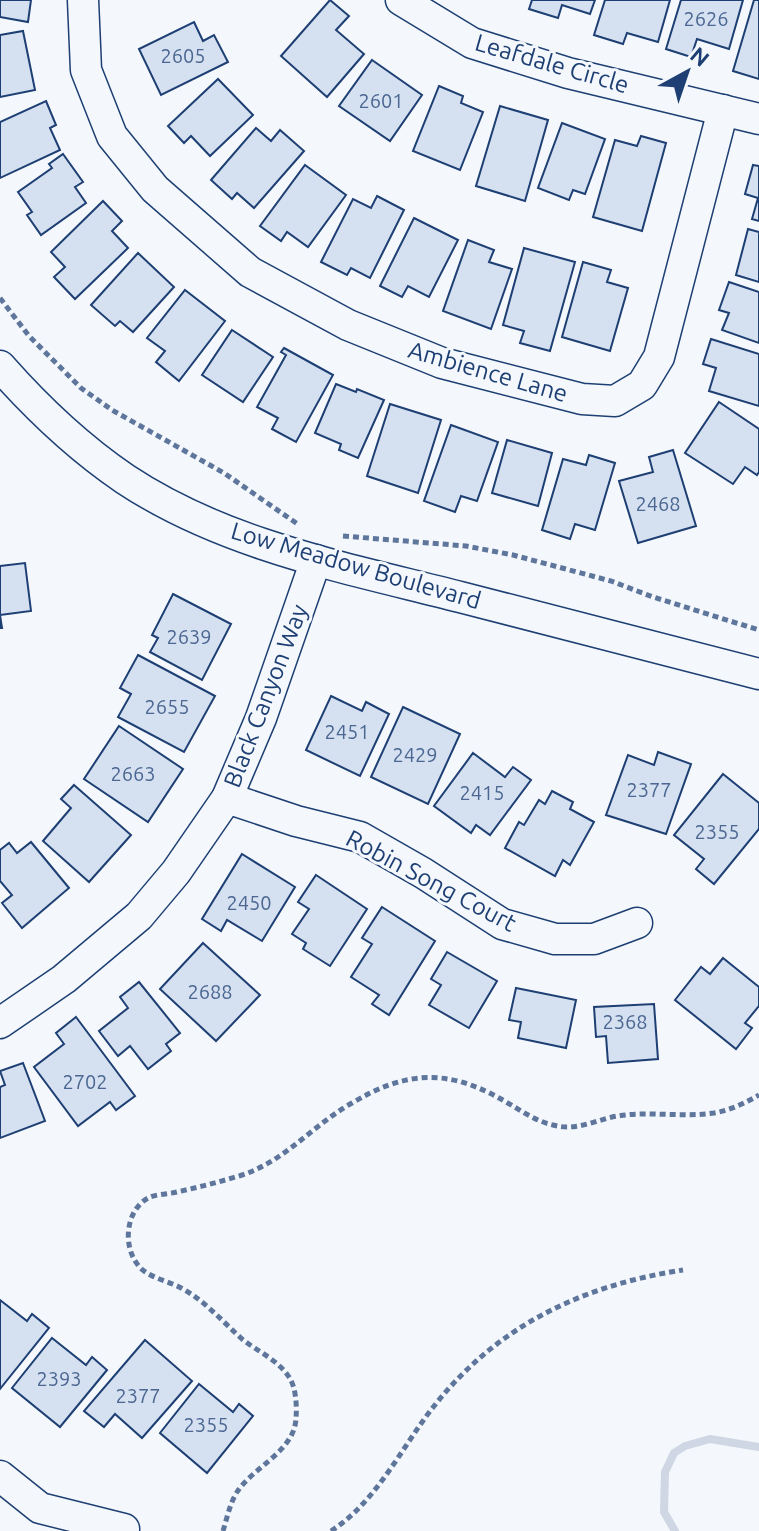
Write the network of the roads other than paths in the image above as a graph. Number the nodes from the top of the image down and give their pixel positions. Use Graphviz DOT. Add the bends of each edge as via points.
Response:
graph roads {
  1 [pos="83,0"];
  2 [pos="401,0"];
  3 [pos="723,110"];
  4 [pos="759,119"];
  5 [pos="0,366"];
  6 [pos="316,560"];
  7 [pos="759,674"];
  8 [pos="227,798"];
  9 [pos="637,923"];
  10 [pos="0,1023"];
  11 [pos="0,1476"];
  12 [pos="124,1529"];
  1 -- 3 [label="street, Ambience Lane" via="86,70 112,136 155,189 250,272 348,325 442,363 582,399 615,401 642,385 659,357"];
  2 -- 3 [label="street, Leafdale Circle" via="472,43 568,73"];
  3 -- 4 [label="street, Leafdale Circle"];
  5 -- 6 [label="street, Low Meadow Boulevard" via="35,406 126,480 236,534"];
  6 -- 7 [label="street, Low Meadow Boulevard"];
  6 -- 8 [label="street, Black Canyon Way"];
  8 -- 9 [label="street, Robin Song Court" via="360,837 502,924 555,939 594,939"];
  8 -- 10 [label="street, Black Canyon Way" via="139,916 64,979"];
  11 -- 12 [label="street" via="40,1508"];
}
